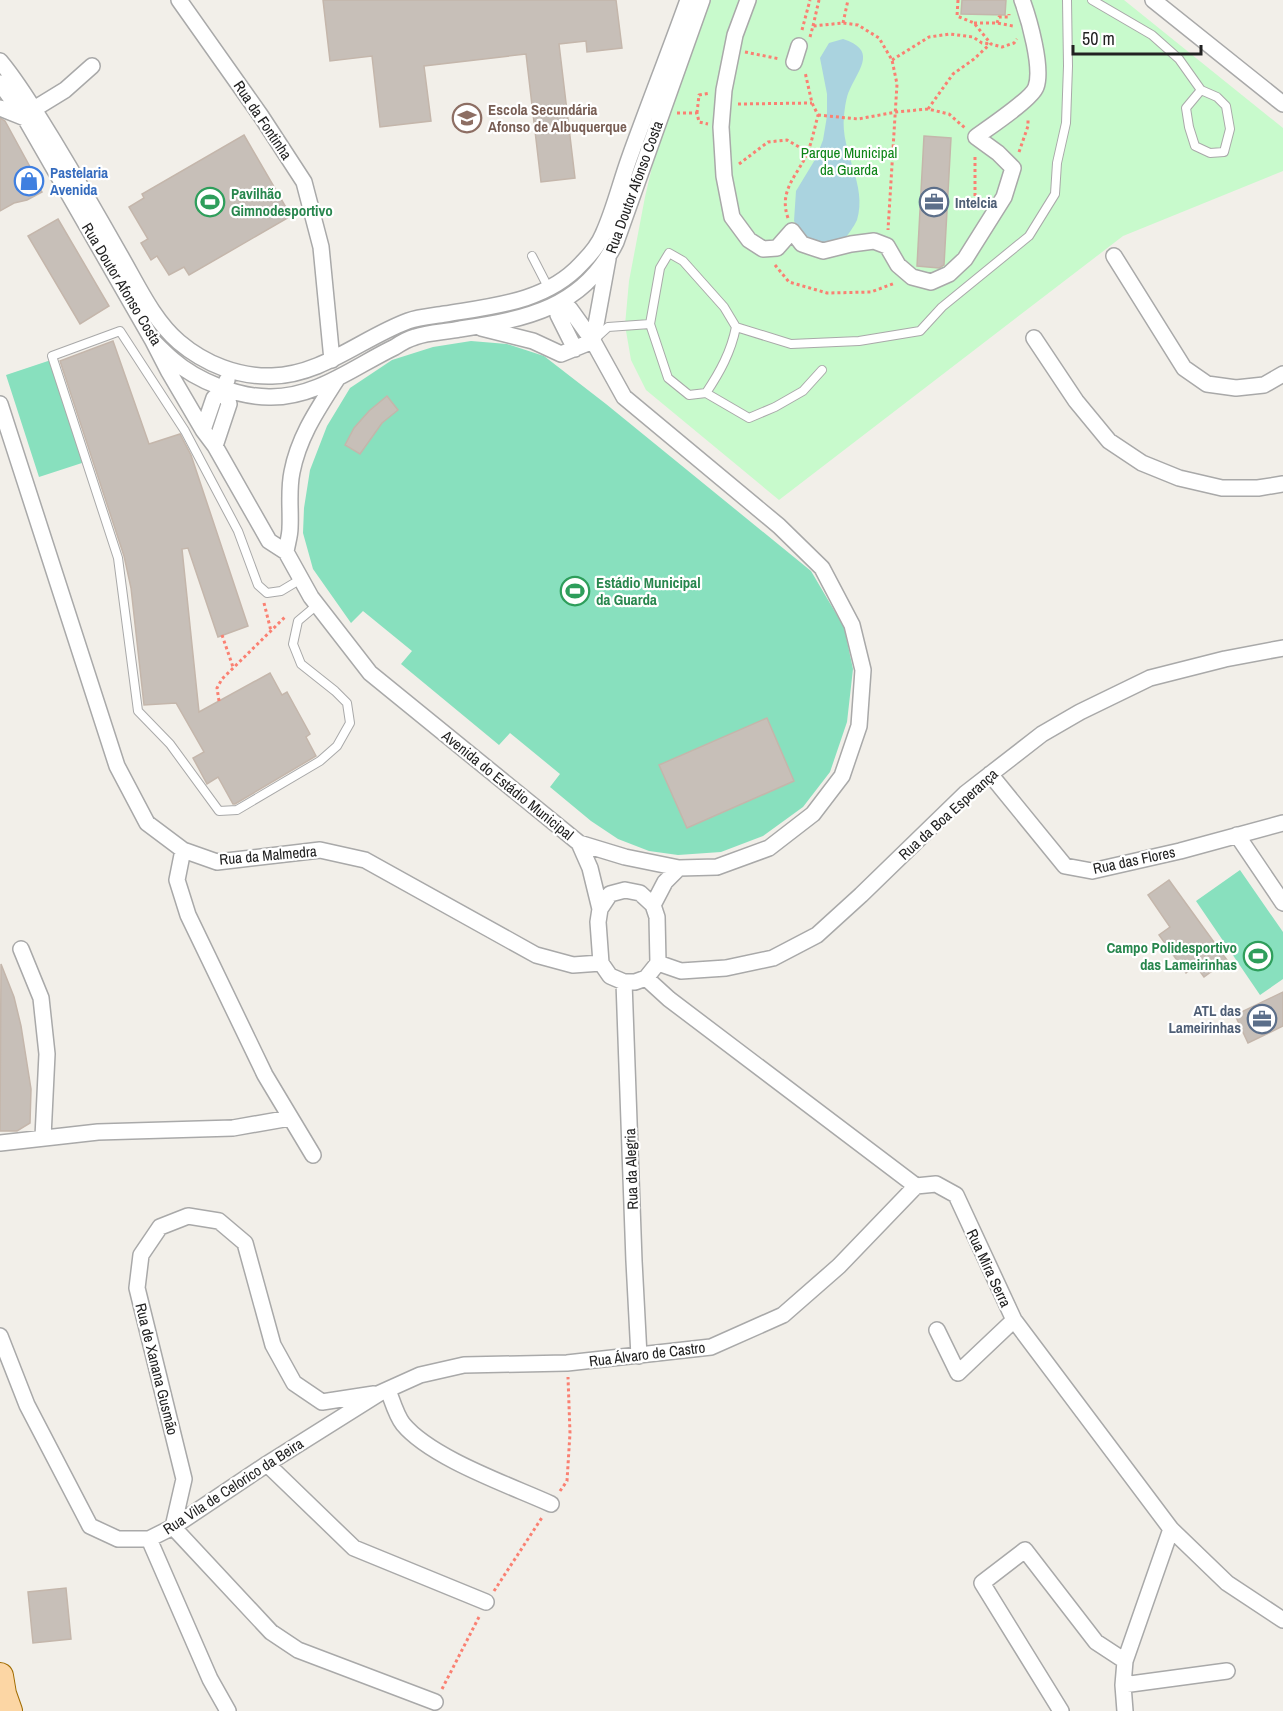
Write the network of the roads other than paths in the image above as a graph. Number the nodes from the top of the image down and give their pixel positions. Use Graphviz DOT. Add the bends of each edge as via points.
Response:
graph roads {
  1 [pos="178,0"];
  2 [pos="688,0"];
  3 [pos="702,0"];
  4 [pos="748,0"];
  5 [pos="1067,0"];
  6 [pos="1092,0"];
  7 [pos="1154,0"];
  8 [pos="1016,4"];
  9 [pos="803,45"];
  10 [pos="0,61"];
  11 [pos="794,62"];
  12 [pos="92,66"];
  13 [pos="0,82"];
  14 [pos="1201,90"];
  15 [pos="1283,104"];
  16 [pos="0,108"];
  17 [pos="30,114"];
  18 [pos="532,256"];
  19 [pos="1114,256"];
  20 [pos="608,259"];
  21 [pos="549,289"];
  22 [pos="558,304"];
  23 [pos="650,324"];
  24 [pos="476,327"];
  25 [pos="736,327"];
  26 [pos="1034,338"];
  27 [pos="153,341"];
  28 [pos="593,341"];
  29 [pos="575,349"];
  30 [pos="332,360"];
  31 [pos="230,370"];
  32 [pos="822,370"];
  33 [pos="1283,374"];
  34 [pos="337,379"];
  35 [pos="224,389"];
  36 [pos="706,393"];
  37 [pos="0,404"];
  38 [pos="202,430"];
  39 [pos="215,446"];
  40 [pos="1283,484"];
  41 [pos="286,552"];
  42 [pos="301,579"];
  43 [pos="314,601"];
  44 [pos="1283,648"];
  45 [pos="990,774"];
  46 [pos="1283,823"];
  47 [pos="1237,835"];
  48 [pos="579,843"];
  49 [pos="183,850"];
  50 [pos="679,868"];
  51 [pos="1283,903"];
  52 [pos="653,905"];
  53 [pos="600,909"];
  54 [pos="21,949"];
  55 [pos="601,963"];
  56 [pos="658,963"];
  57 [pos="646,978"];
  58 [pos="624,982"];
  59 [pos="290,1118"];
  60 [pos="43,1137"];
  61 [pos="0,1143"];
  62 [pos="313,1155"];
  63 [pos="916,1186"];
  64 [pos="1014,1320"];
  65 [pos="937,1330"];
  66 [pos="0,1336"];
  67 [pos="639,1356"];
  68 [pos="464,1365"];
  69 [pos="384,1392"];
  70 [pos="267,1464"];
  71 [pos="551,1504"];
  72 [pos="172,1527"];
  73 [pos="1171,1529"];
  74 [pos="149,1539"];
  75 [pos="486,1602"];
  76 [pos="1283,1620"];
  77 [pos="1125,1661"];
  78 [pos="1227,1671"];
  79 [pos="0,1676"];
  80 [pos="1123,1685"];
  81 [pos="435,1702"];
  82 [pos="9,1711"];
  83 [pos="228,1711"];
  84 [pos="1061,1711"];
  85 [pos="1125,1711"];
  1 -- 30 [label="street, Rua da Fontinha" via="304,182 321,248"];
  2 -- 21 [label="street, Rua Doutor Afonso Costa" via="603,236 581,264"];
  3 -- 20 [label="street, Rua Doutor Afonso Costa"];
  4 -- 8 [label="street" via="735,35 722,105 724,176 732,217 749,240 763,249 777,248 792,231 802,244 823,252 874,241 887,246 912,277 931,282 949,274 965,259 1004,197 1013,168 976,137 1030,96 1036,87 1037,62"];
  5 -- 25 [label="lane" via="1066,123 1055,194 1029,236 942,307 920,331 859,341 791,344"];
  6 -- 14 [label="lane" via="1152,35 1179,59"];
  7 -- 15 [label="street"];
  9 -- 11 [label="street"];
  10 -- 17 [label="street, Rua Doutor Afonso Costa" via="17,82"];
  12 -- 17 [label="street"];
  13 -- 17 [label="street, Rua Doutor Afonso Costa"];
  14 -- 14 [label="lane" via="1226,106 1230,129 1224,152 1210,153 1195,146 1186,108"];
  16 -- 17 [label="street"];
  17 -- 27 [label="street, Rua Doutor Afonso Costa"];
  17 -- 31 [label="street, Rua Doutor Afonso Costa" via="154,314 178,341 208,362"];
  18 -- 21 [label="lane"];
  19 -- 33 [label="street" via="1184,368 1207,384 1236,388 1264,385"];
  20 -- 22 [label="street, Rua Doutor Afonso Costa" via="587,283"];
  20 -- 28 [label="street"];
  21 -- 22 [label="street"];
  21 -- 30 [label="street, Rua Doutor Afonso Costa" via="501,305 410,320"];
  22 -- 24 [label="street, Rua Doutor Afonso Costa" via="530,316"];
  22 -- 28 [label="street, Avenida do Estádio Municipal" via="570,309"];
  22 -- 29 [label="street" via="558,315"];
  23 -- 25 [label="lane" via="660,268 669,253 682,261 724,307"];
  23 -- 28 [label="lane" via="608,327"];
  23 -- 36 [label="lane" via="668,378 689,395"];
  24 -- 29 [label="street" via="533,341 561,354"];
  24 -- 34 [label="street, Rua Doutor Afonso Costa" via="415,337"];
  25 -- 36 [label="lane" via="723,367"];
  26 -- 40 [label="street" via="1076,401 1109,441 1142,463 1179,478 1222,488"];
  27 -- 35 [label="street, Rua Doutor Afonso Costa" via="174,362"];
  27 -- 38 [label="street, Avenida do Estádio Municipal"];
  28 -- 29 [label="street"];
  28 -- 50 [label="street, Avenida do Estádio Municipal" via="624,397 779,526 822,568 852,625 863,670 859,726 842,776 813,814 769,848 717,867"];
  30 -- 31 [label="street, Rua Doutor Afonso Costa" via="303,372 274,376"];
  31 -- 35 [label="street"];
  32 -- 36 [label="lane" via="803,392 749,418"];
  34 -- 35 [label="street, Rua Doutor Afonso Costa" via="298,394 270,398"];
  34 -- 41 [label="street" via="299,443 292,474"];
  35 -- 38 [label="street" via="214,398"];
  35 -- 39 [label="street" via="229,404"];
  37 -- 49 [label="street, Rua da Malmedra" via="117,766 147,823"];
  38 -- 39 [label="street, Avenida do Estádio Municipal"];
  39 -- 41 [label="street, Avenida do Estádio Municipal" via="269,541"];
  41 -- 42 [label="street, Avenida do Estádio Municipal"];
  42 -- 43 [label="street, Avenida do Estádio Municipal"];
  42 -- 43 [label="lane" via="281,591 267,593 258,585 237,531 186,431 120,331 52,356 118,558 138,711 170,744 219,811 237,810 320,761 337,746 350,723 347,704 301,664 293,644 298,621"];
  43 -- 48 [label="street, Avenida do Estádio Municipal" via="370,673"];
  44 -- 45 [label="street, Rua da Boa Esperança" via="1150,678 1052,728"];
  45 -- 47 [label="street, Rua das Flores" via="1065,866 1092,871"];
  45 -- 56 [label="street, Rua da Boa Esperança" via="817,935 772,958 726,968 681,970"];
  46 -- 47 [label="street, Rua das Flores"];
  47 -- 51 [label="street"];
  48 -- 50 [label="street, Avenida do Estádio Municipal"];
  48 -- 53 [label="street"];
  49 -- 55 [label="street, Rua da Malmedra" via="217,862 320,850 365,860 536,955 573,965"];
  49 -- 59 [label="street" via="177,880 188,915 265,1075"];
  50 -- 52 [label="street" via="665,882"];
  52 -- 53 [label="street" via="640,893 625,890 610,894"];
  52 -- 56 [label="street"];
  53 -- 55 [label="street"];
  54 -- 60 [label="street" via="40,998 48,1054"];
  55 -- 58 [label="street" via="610,976"];
  56 -- 57 [label="street"];
  57 -- 58 [label="street"];
  57 -- 63 [label="street"];
  58 -- 67 [label="street, Rua da Alegria"];
  59 -- 60 [label="street" via="233,1128"];
  59 -- 62 [label="street"];
  60 -- 61 [label="street"];
  63 -- 64 [label="street, Rua Mira Serra" via="936,1184 956,1195"];
  63 -- 67 [label="street, Rua Álvaro de Castro" via="839,1266 783,1315 711,1347"];
  64 -- 65 [label="street" via="958,1373"];
  64 -- 73 [label="street, Rua Mira Serra"];
  66 -- 74 [label="street, Rua Vila de Celorico da Beira" via="27,1405 90,1526 118,1539"];
  67 -- 68 [label="street, Rua Álvaro de Castro" via="567,1363"];
  68 -- 69 [label="street, Rua Vila de Celorico da Beira" via="420,1375"];
  69 -- 70 [label="street, Rua Vila de Celorico da Beira"];
  69 -- 71 [label="street" via="402,1423 424,1444"];
  69 -- 72 [label="street, Rua de Xanana Gusmão" via="322,1402 294,1383 273,1345 245,1243 219,1221 188,1216 160,1227 141,1255 137,1288 184,1479"];
  70 -- 72 [label="street, Rua Vila de Celorico da Beira"];
  70 -- 75 [label="street" via="354,1548"];
  72 -- 74 [label="street, Rua Vila de Celorico da Beira"];
  72 -- 81 [label="street" via="271,1632 298,1650"];
  73 -- 76 [label="street, Rua Mira Serra" via="1227,1583"];
  73 -- 77 [label="street"];
  74 -- 83 [label="street" via="210,1679"];
  77 -- 80 [label="street"];
  77 -- 84 [label="street" via="1096,1642 1025,1550 982,1583"];
  78 -- 80 [label="street"];
  79 -- 82 [label="main road"];
  80 -- 85 [label="street"];
}
